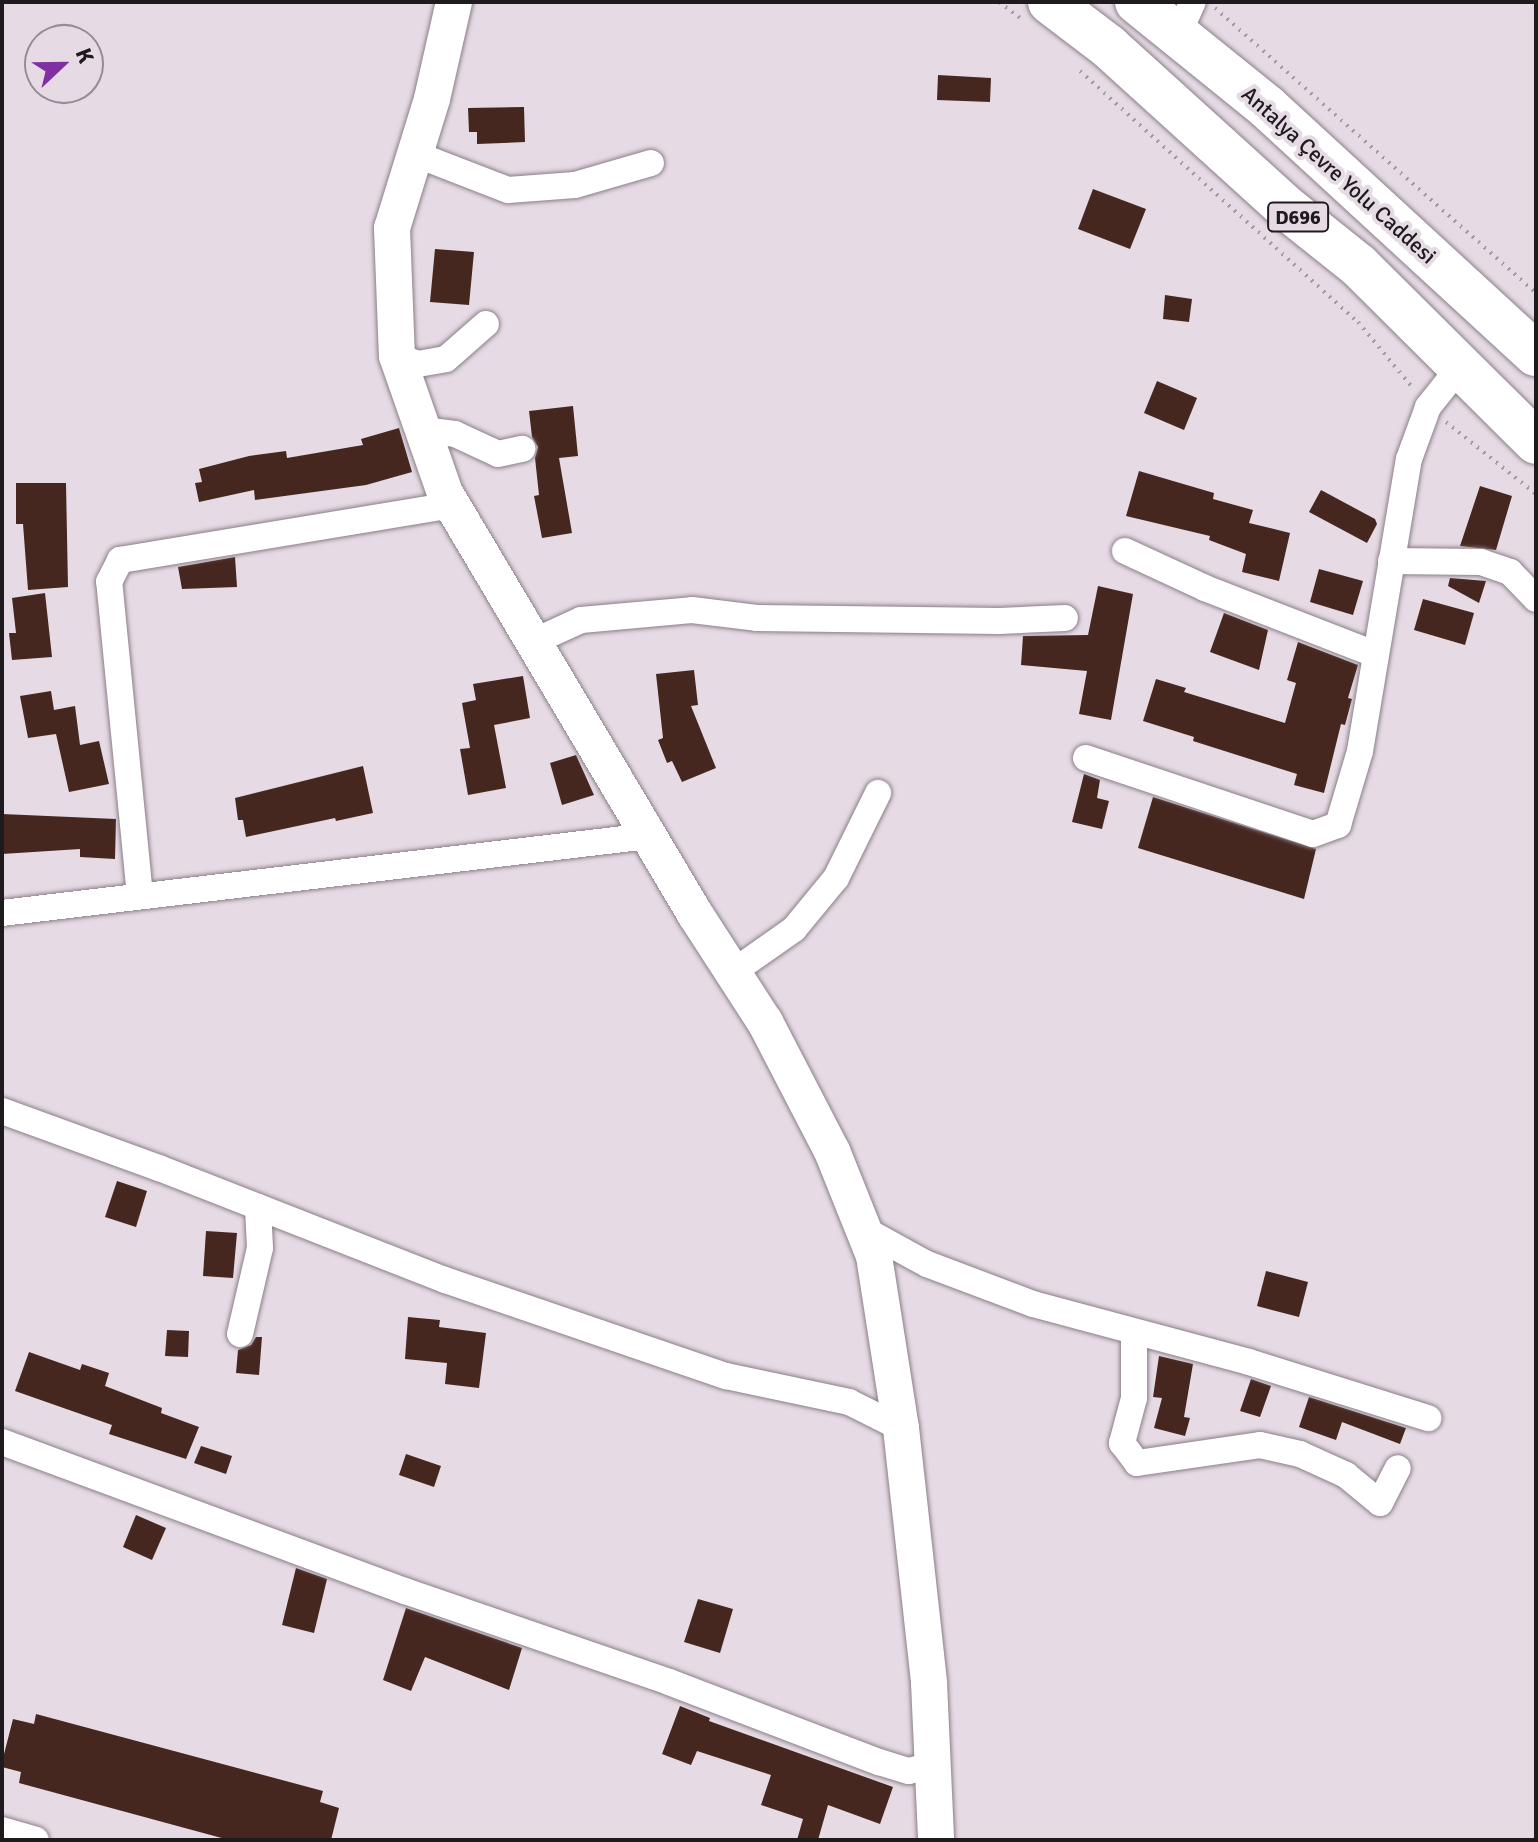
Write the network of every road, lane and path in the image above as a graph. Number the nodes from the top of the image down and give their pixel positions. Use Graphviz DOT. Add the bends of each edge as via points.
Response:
graph roads {
  1 [pos="454,2"];
  2 [pos="999,2"];
  3 [pos="1137,2"];
  4 [pos="1208,2"];
  5 [pos="1041,14"];
  6 [pos="1185,19"];
  7 [pos="1078,69"];
  8 [pos="415,154"];
  9 [pos="651,163"];
  10 [pos="1536,293"];
  11 [pos="486,324"];
  12 [pos="1535,351"];
  13 [pos="397,356"];
  14 [pos="1459,368"];
  15 [pos="1428,407"];
  16 [pos="423,430"];
  17 [pos="1536,442"];
  18 [pos="522,449"];
  19 [pos="1536,494"];
  20 [pos="452,505"];
  21 [pos="1125,551"];
  22 [pos="1391,561"];
  23 [pos="1536,599"];
  24 [pos="1065,618"];
  25 [pos="533,642"];
  26 [pos="1374,654"];
  27 [pos="1086,758"];
  28 [pos="878,793"];
  29 [pos="649,836"];
  30 [pos="140,896"];
  31 [pos="2,913"];
  32 [pos="733,972"];
  33 [pos="2,1111"];
  34 [pos="258,1207"];
  35 [pos="863,1229"];
  36 [pos="1134,1333"];
  37 [pos="240,1334"];
  38 [pos="1428,1418"];
  39 [pos="901,1428"];
  40 [pos="2,1442"];
  41 [pos="1398,1468"];
  42 [pos="932,1765"];
  43 [pos="2,1830"];
  44 [pos="36,1840"];
  45 [pos="936,1840"];
  1 -- 8 [label="street"];
  2 -- 5 [label="path"];
  3 -- 6 [label="highway, Antalya Çevre Yolu Caddesi / D696"];
  4 -- 10 [label="path"];
  5 -- 14 [label="highway, D696" via="1109,47 1289,210 1358,265"];
  6 -- 12 [label="highway, Antalya Çevre Yolu Caddesi / D696" via="1267,107"];
  7 -- 15 [label="path" via="1358,322"];
  8 -- 9 [label="street" via="508,190 575,185"];
  8 -- 13 [label="street" via="392,228"];
  11 -- 13 [label="street" via="446,359 418,364"];
  13 -- 16 [label="street"];
  14 -- 15 [label="street"];
  14 -- 17 [label="highway, D696"];
  15 -- 19 [label="path"];
  15 -- 22 [label="street" via="1409,459"];
  16 -- 18 [label="street" via="455,434 498,454"];
  16 -- 20 [label="street"];
  20 -- 25 [label="street"];
  20 -- 30 [label="street" via="120,560 109,582"];
  21 -- 26 [label="street"];
  22 -- 23 [label="street" via="1481,562 1510,572"];
  22 -- 26 [label="street"];
  24 -- 25 [label="street" via="757,618 692,610 581,620"];
  25 -- 29 [label="street"];
  26 -- 27 [label="street" via="1360,751 1338,825 1313,834"];
  28 -- 32 [label="street" via="836,878 794,929"];
  29 -- 30 [label="street"];
  29 -- 32 [label="street"];
  30 -- 31 [label="street"];
  32 -- 35 [label="street" via="832,1151"];
  33 -- 34 [label="street"];
  34 -- 37 [label="street" via="260,1248"];
  34 -- 39 [label="street" via="445,1280 726,1376 849,1402"];
  35 -- 36 [label="street" via="940,1269 1033,1304"];
  35 -- 39 [label="street" via="874,1256"];
  36 -- 38 [label="street" via="1249,1362"];
  36 -- 41 [label="street" via="1134,1398 1122,1443 1137,1463 1260,1445 1300,1454 1346,1475 1380,1503"];
  39 -- 42 [label="street" via="929,1683"];
  40 -- 42 [label="street" via="879,1762 909,1771"];
  42 -- 45 [label="street"];
  43 -- 44 [label="street"];
}
